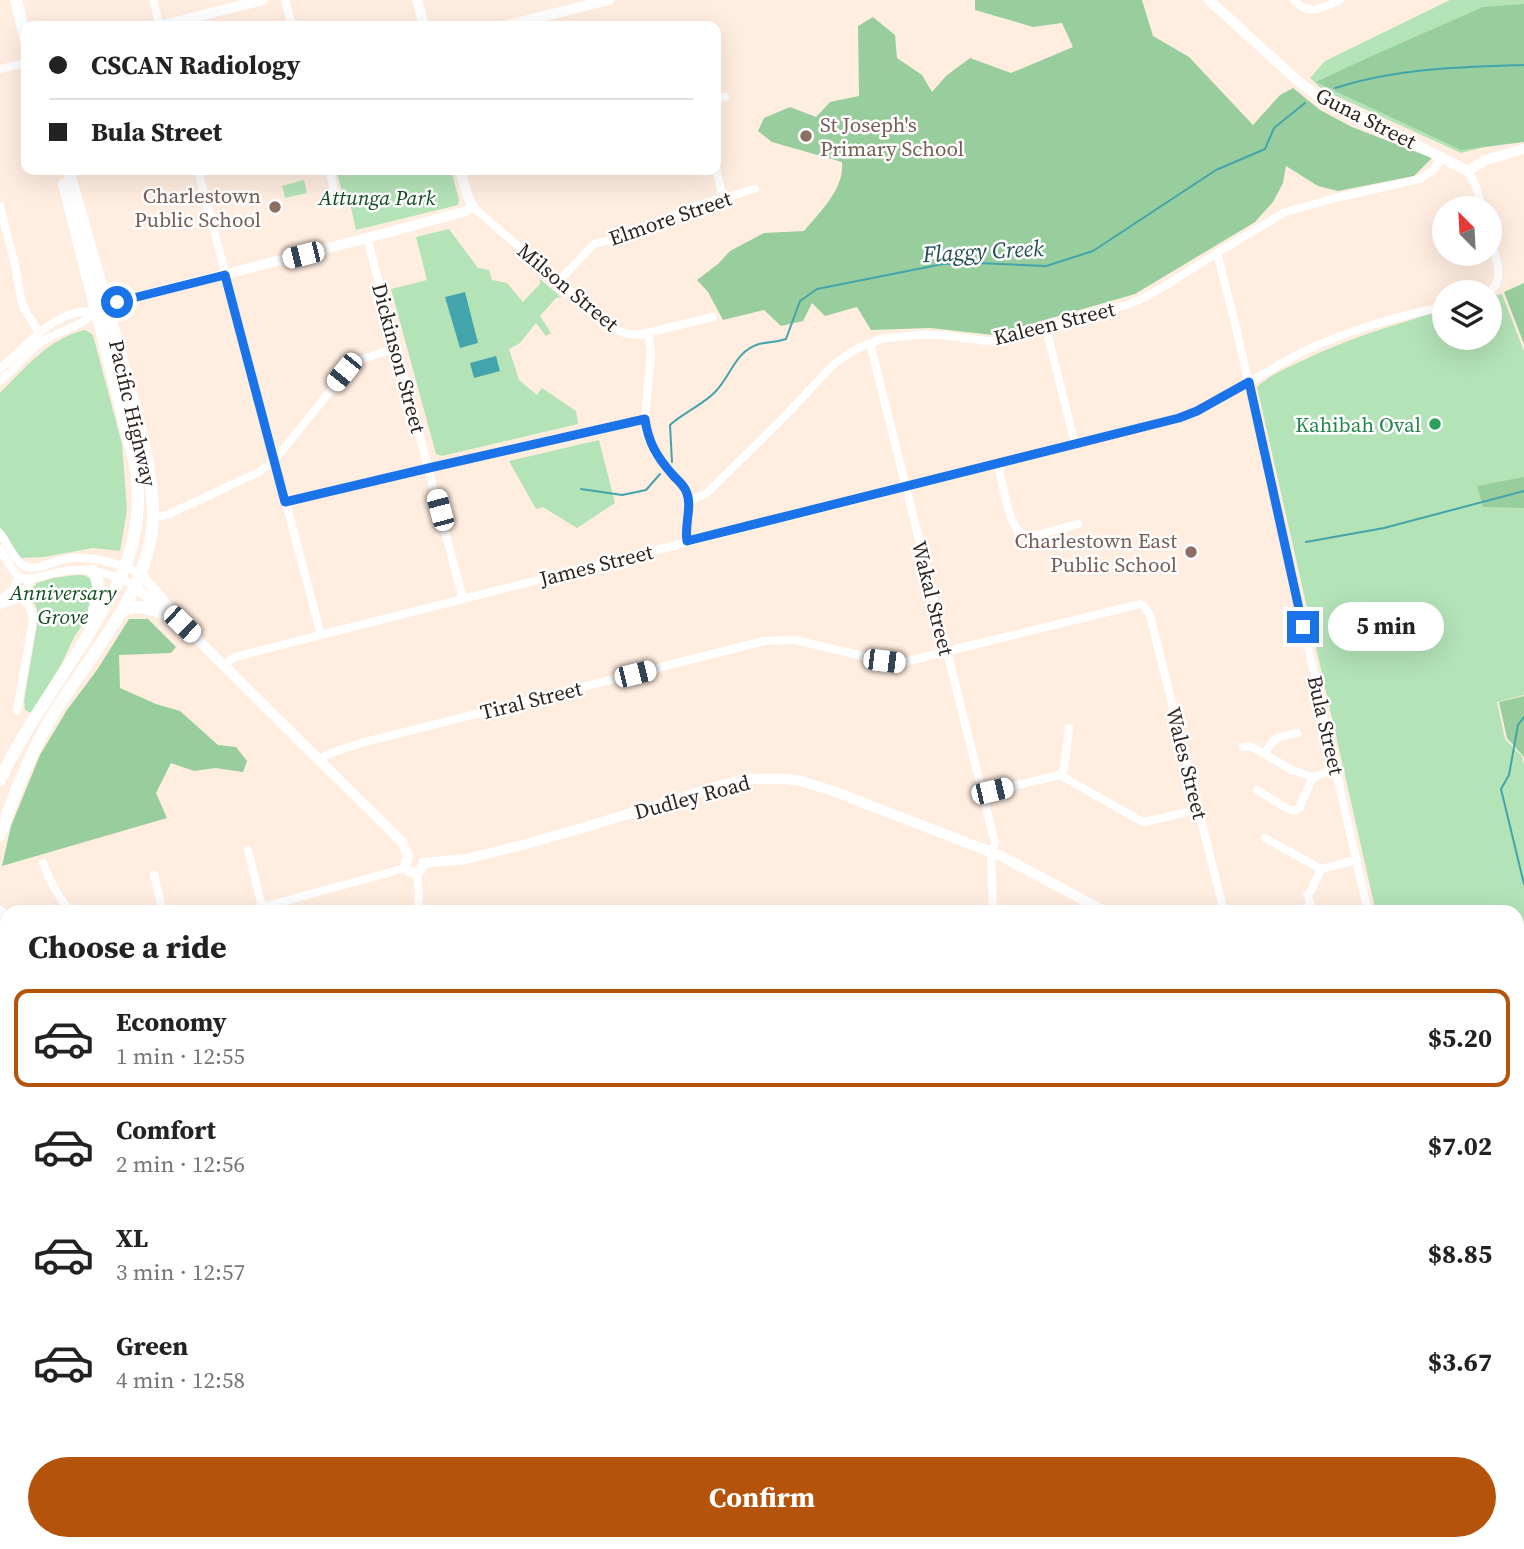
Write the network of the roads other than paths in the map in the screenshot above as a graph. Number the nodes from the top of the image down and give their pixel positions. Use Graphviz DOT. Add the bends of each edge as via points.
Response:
graph roads {
  1 [pos="16,0"];
  2 [pos="24,0"];
  3 [pos="153,0"];
  4 [pos="263,0"];
  5 [pos="285,0"];
  6 [pos="417,0"];
  7 [pos="609,0"];
  8 [pos="1209,0"];
  9 [pos="1294,0"];
  10 [pos="1340,0"];
  11 [pos="21,21"];
  12 [pos="30,21"];
  13 [pos="159,21"];
  14 [pos="180,21"];
  15 [pos="291,21"];
  16 [pos="423,21"];
  17 [pos="525,21"];
  18 [pos="21,63"];
  19 [pos="0,69"];
  20 [pos="1524,149"];
  21 [pos="1442,157"];
  22 [pos="1468,171"];
  23 [pos="62,175"];
  24 [pos="69,175"];
  25 [pos="199,175"];
  26 [pos="330,175"];
  27 [pos="461,175"];
  28 [pos="718,175"];
  29 [pos="755,189"];
  30 [pos="1479,196"];
  31 [pos="723,198"];
  32 [pos="338,205"];
  33 [pos="0,206"];
  34 [pos="473,207"];
  35 [pos="367,238"];
  36 [pos="1217,253"];
  37 [pos="225,275"];
  38 [pos="559,281"];
  39 [pos="102,308"];
  40 [pos="1432,309"];
  41 [pos="713,317"];
  42 [pos="1046,328"];
  43 [pos="39,332"];
  44 [pos="648,333"];
  45 [pos="870,342"];
  46 [pos="37,345"];
  47 [pos="396,348"];
  48 [pos="0,369"];
  49 [pos="0,382"];
  50 [pos="1249,382"];
  51 [pos="645,419"];
  52 [pos="1075,444"];
  53 [pos="274,461"];
  54 [pos="998,463"];
  55 [pos="428,468"];
  56 [pos="905,487"];
  57 [pos="689,501"];
  58 [pos="285,502"];
  59 [pos="153,517"];
  60 [pos="1079,524"];
  61 [pos="0,533"];
  62 [pos="687,541"];
  63 [pos="0,549"];
  64 [pos="93,570"];
  65 [pos="123,572"];
  66 [pos="140,573"];
  67 [pos="18,577"];
  68 [pos="31,579"];
  69 [pos="135,586"];
  70 [pos="21,596"];
  71 [pos="463,598"];
  72 [pos="0,602"];
  73 [pos="166,614"];
  74 [pos="1150,615"];
  75 [pos="117,617"];
  76 [pos="182,624"];
  77 [pos="89,632"];
  78 [pos="321,635"];
  79 [pos="947,653"];
  80 [pos="224,665"];
  81 [pos="17,710"];
  82 [pos="1069,727"];
  83 [pos="1297,733"];
  84 [pos="1243,747"];
  85 [pos="1264,754"];
  86 [pos="319,760"];
  87 [pos="1335,769"];
  88 [pos="1060,775"];
  89 [pos="1313,777"];
  90 [pos="0,780"];
  91 [pos="1257,790"];
  92 [pos="983,793"];
  93 [pos="12,802"];
  94 [pos="1199,809"];
  95 [pos="0,814"];
  96 [pos="0,835"];
  97 [pos="1265,838"];
  98 [pos="248,850"];
  99 [pos="992,852"];
  100 [pos="408,856"];
  101 [pos="1357,860"];
  102 [pos="43,863"];
  103 [pos="424,863"];
  104 [pos="406,868"];
  105 [pos="1321,869"];
  106 [pos="417,873"];
  107 [pos="153,875"];
  108 [pos="65,905"];
  109 [pos="161,905"];
  110 [pos="262,905"];
  111 [pos="269,905"];
  112 [pos="418,905"];
  113 [pos="993,905"];
  114 [pos="1093,905"];
  115 [pos="1222,905"];
  116 [pos="1309,905"];
  117 [pos="1367,905"];
  1 -- 11 [label="highway"];
  2 -- 12 [label="highway"];
  3 -- 13 [label="street"];
  4 -- 14 [label="main road"];
  5 -- 15 [label="street"];
  6 -- 16 [label="main road"];
  7 -- 17 [label="main road"];
  8 -- 21 [label="main road, Guna Street" via="1318,96"];
  9 -- 10 [label="street" via="1311,10"];
  18 -- 19 [label="street"];
  20 -- 22 [label="main road" via="1485,160"];
  21 -- 22 [label="main road, Guna Street"];
  21 -- 36 [label="street, Kaleen Street" via="1420,179 1294,208"];
  22 -- 30 [label="street"];
  23 -- 39 [label="highway, Pacific Highway"];
  24 -- 39 [label="highway, Pacific Highway"];
  25 -- 37 [label="street"];
  26 -- 32 [label="street"];
  27 -- 34 [label="main road, Milson Street"];
  28 -- 31 [label="street"];
  29 -- 31 [label="street, Elmore Street"];
  31 -- 38 [label="street, Elmore Street" via="685,209 653,228 594,244"];
  33 -- 43 [label="street" via="26,312"];
  34 -- 35 [label="main road"];
  34 -- 38 [label="street, Milson Street"];
  35 -- 37 [label="main road"];
  35 -- 47 [label="street, Dickinson Street"];
  36 -- 42 [label="street, Kaleen Street" via="1139,300"];
  36 -- 50 [label="street, Bula Street"];
  37 -- 39 [label="main road"];
  37 -- 53 [label="street"];
  38 -- 44 [label="street, Milson Street" via="612,327 624,333"];
  39 -- 43 [label="street" via="76,312"];
  39 -- 46 [label="street" via="87,321"];
  39 -- 59 [label="highway, Pacific Highway" via="144,444"];
  39 -- 65 [label="highway, Pacific Highway" via="137,476 136,522"];
  40 -- 50 [label="street, James Street" via="1339,336"];
  41 -- 44 [label="street, Milson Street"];
  42 -- 45 [label="street, Kaleen Street" via="993,341 916,335"];
  42 -- 52 [label="street"];
  43 -- 46 [label="street"];
  43 -- 48 [label="street"];
  44 -- 51 [label="street"];
  45 -- 56 [label="street, Wakal Street"];
  45 -- 57 [label="street, Kaleen Street" via="835,363 707,493"];
  46 -- 49 [label="street"];
  47 -- 53 [label="street" via="351,365"];
  47 -- 55 [label="street, Dickinson Street"];
  50 -- 52 [label="street, James Street" via="1189,415"];
  50 -- 87 [label="street, Bula Street"];
  51 -- 55 [label="street"];
  51 -- 57 [label="street" via="654,452 683,485"];
  52 -- 54 [label="street, James Street"];
  53 -- 58 [label="street"];
  53 -- 59 [label="street" via="167,515"];
  54 -- 56 [label="street, James Street"];
  54 -- 60 [label="street" via="1012,523 1021,534 1033,536"];
  55 -- 58 [label="street"];
  55 -- 71 [label="street, Dickinson Street"];
  56 -- 62 [label="street, James Street"];
  56 -- 79 [label="street, Wakal Street"];
  57 -- 62 [label="street"];
  58 -- 78 [label="street"];
  59 -- 66 [label="highway, Pacific Highway"];
  61 -- 65 [label="street" via="18,561 30,568 72,558 104,561"];
  62 -- 71 [label="street, James Street"];
  63 -- 67 [label="street"];
  64 -- 65 [label="street"];
  64 -- 68 [label="street" via="68,570"];
  64 -- 77 [label="highway" via="99,590"];
  65 -- 66 [label="street"];
  65 -- 69 [label="street"];
  65 -- 77 [label="highway, Pacific Highway"];
  66 -- 69 [label="highway, Pacific Highway"];
  66 -- 76 [label="main road"];
  67 -- 68 [label="street"];
  67 -- 72 [label="street" via="14,589"];
  68 -- 70 [label="street"];
  69 -- 73 [label="main road"];
  69 -- 75 [label="highway, Pacific Highway"];
  70 -- 72 [label="street"];
  70 -- 81 [label="street" via="33,620"];
  71 -- 78 [label="street, James Street"];
  73 -- 75 [label="highway" via="134,606"];
  73 -- 76 [label="main road"];
  74 -- 79 [label="street, Tiral Street" via="1144,606 1134,605"];
  74 -- 94 [label="street, Wales Street"];
  75 -- 93 [label="highway, Pacific Highway" via="54,712"];
  76 -- 80 [label="main road"];
  77 -- 90 [label="highway, Pacific Highway"];
  78 -- 80 [label="street, James Street" via="236,657"];
  79 -- 86 [label="street, Tiral Street" via="900,663 795,640 764,641 361,743"];
  79 -- 92 [label="street, Wakal Street"];
  80 -- 86 [label="main road"];
  82 -- 88 [label="street"];
  83 -- 85 [label="street" via="1273,740"];
  84 -- 85 [label="street"];
  85 -- 89 [label="street"];
  86 -- 100 [label="main road" via="402,842"];
  87 -- 89 [label="street"];
  87 -- 101 [label="street, Bula Street"];
  88 -- 92 [label="street"];
  88 -- 94 [label="street" via="1145,822"];
  89 -- 91 [label="street" via="1294,811"];
  92 -- 99 [label="street, Wakal Street" via="995,843"];
  93 -- 95 [label="main road"];
  93 -- 96 [label="highway, Pacific Highway"];
  94 -- 115 [label="street, Wales Street"];
  97 -- 105 [label="street"];
  98 -- 110 [label="street"];
  99 -- 103 [label="main road, Dudley Road" via="833,791 770,778 726,784 503,850"];
  99 -- 113 [label="street, Wakal Street"];
  99 -- 114 [label="main road, Dudley Road"];
  100 -- 103 [label="main road" via="415,854"];
  100 -- 104 [label="main road"];
  101 -- 105 [label="street"];
  101 -- 117 [label="street, Bula Street"];
  102 -- 108 [label="street"];
  103 -- 106 [label="main road"];
  104 -- 106 [label="main road"];
  104 -- 111 [label="street"];
  105 -- 116 [label="street" via="1307,895"];
  106 -- 112 [label="street"];
  107 -- 109 [label="street"];
}
